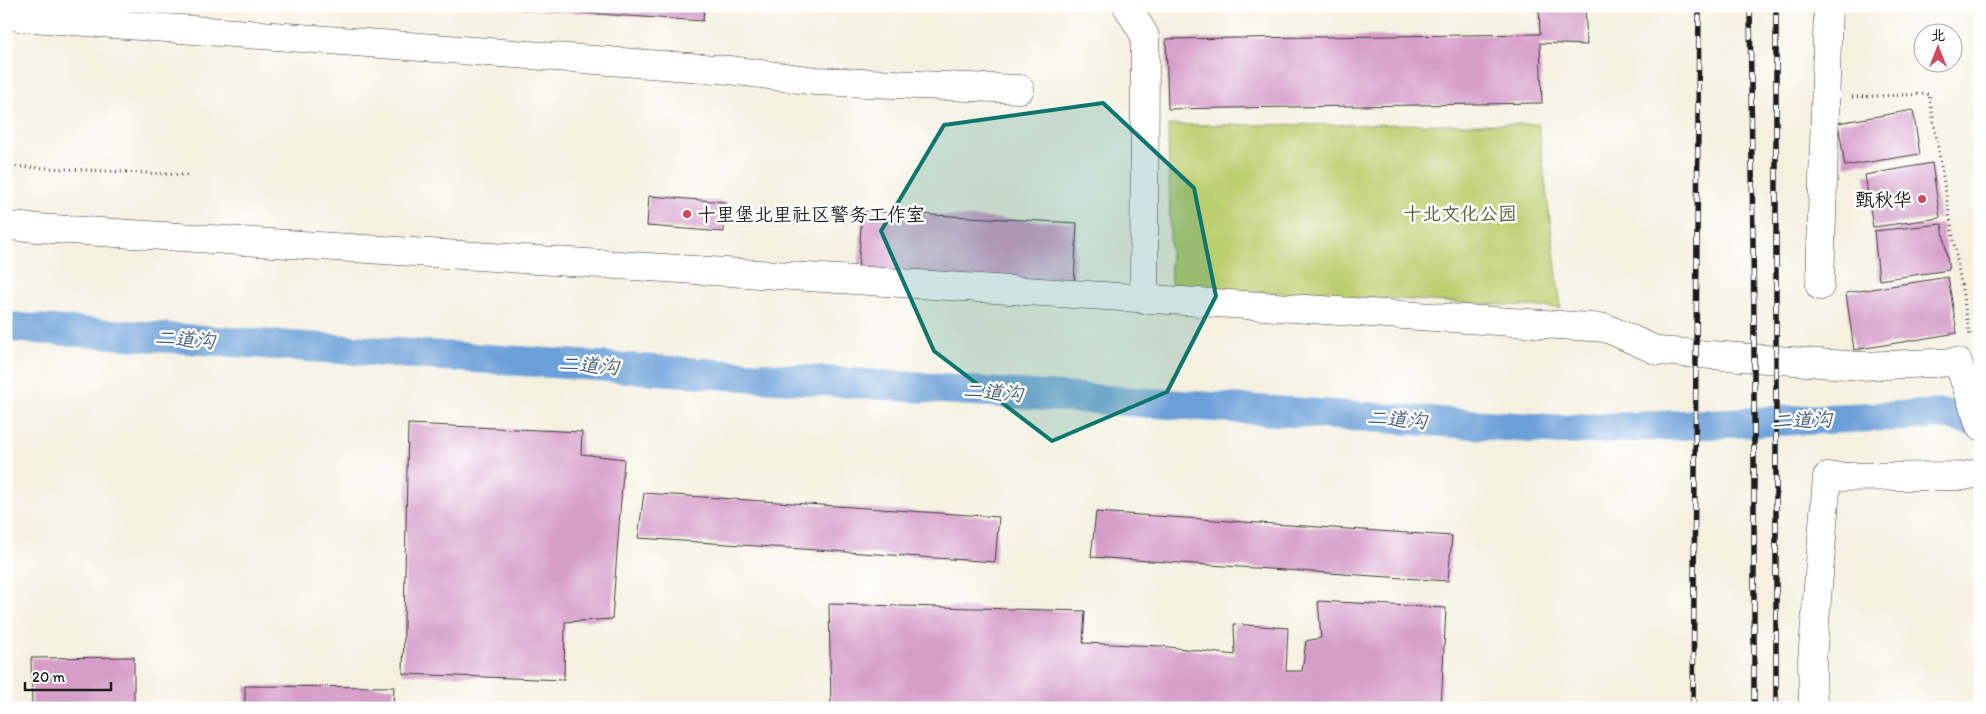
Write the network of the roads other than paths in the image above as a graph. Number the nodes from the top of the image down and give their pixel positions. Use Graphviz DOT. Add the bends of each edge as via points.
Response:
graph roads {
  1 [pos="1146,6"];
  2 [pos="1828,6"];
  3 [pos="1127,7"];
  4 [pos="6,16"];
  5 [pos="1020,89"];
  6 [pos="6,226"];
  7 [pos="1820,286"];
  8 [pos="1144,300"];
  9 [pos="1980,426"];
  10 [pos="1980,472"];
  11 [pos="1813,708"];
  1 -- 3 [label="street"];
  2 -- 7 [label="street"];
  3 -- 8 [label="street" via="1145,36"];
  4 -- 5 [label="street" via="729,70 816,82"];
  6 -- 8 [label="street"];
  8 -- 9 [label="street" via="1606,328 1658,351 1860,366 1958,362"];
  10 -- 11 [label="street" via="1965,476 1827,477 1812,660"];
}
